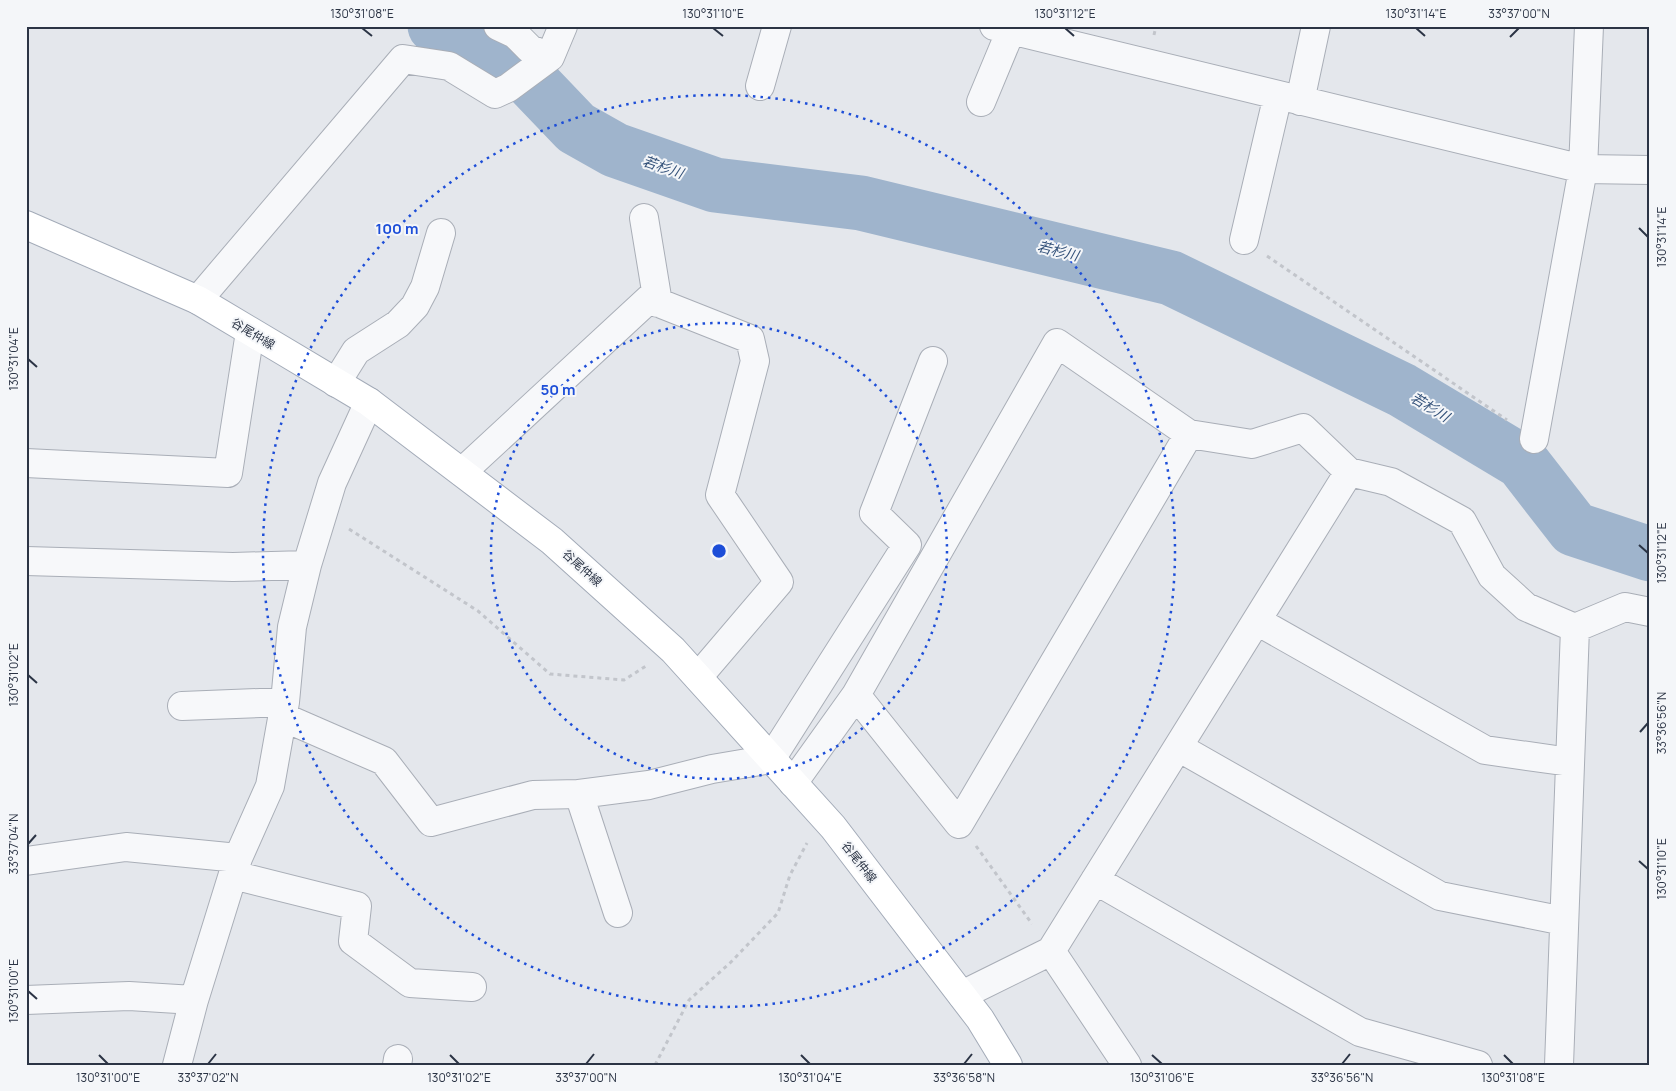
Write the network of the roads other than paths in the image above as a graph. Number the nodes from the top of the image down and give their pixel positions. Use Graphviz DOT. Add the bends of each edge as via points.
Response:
graph roads {
  1 [pos="498,26"];
  2 [pos="563,26"];
  3 [pos="777,26"];
  4 [pos="1316,26"];
  5 [pos="1589,26"];
  6 [pos="1003,28"];
  7 [pos="550,57"];
  8 [pos="760,86"];
  9 [pos="1289,98"];
  10 [pos="981,102"];
  11 [pos="1583,169"];
  12 [pos="1650,170"];
  13 [pos="644,218"];
  14 [pos="26,225"];
  15 [pos="441,233"];
  16 [pos="1244,240"];
  17 [pos="198,300"];
  18 [pos="658,302"];
  19 [pos="250,332"];
  20 [pos="933,361"];
  21 [pos="336,383"];
  22 [pos="369,402"];
  23 [pos="1189,434"];
  24 [pos="1534,439"];
  25 [pos="26,464"];
  26 [pos="462,472"];
  27 [pos="1349,472"];
  28 [pos="26,561"];
  29 [pos="307,565"];
  30 [pos="1650,612"];
  31 [pos="1257,621"];
  32 [pos="1575,628"];
  33 [pos="698,677"];
  34 [pos="856,695"];
  35 [pos="182,706"];
  36 [pos="284,710"];
  37 [pos="1178,747"];
  38 [pos="771,759"];
  39 [pos="1570,762"];
  40 [pos="794,784"];
  41 [pos="579,794"];
  42 [pos="26,861"];
  43 [pos="236,867"];
  44 [pos="1095,880"];
  45 [pos="618,913"];
  46 [pos="1564,920"];
  47 [pos="1051,951"];
  48 [pos="472,987"];
  49 [pos="962,995"];
  50 [pos="26,1000"];
  51 [pos="194,1000"];
  52 [pos="177,1065"];
  53 [pos="1008,1065"];
  54 [pos="1127,1065"];
  55 [pos="1478,1065"];
  56 [pos="1559,1065"];
  1 -- 7 [label="street" via="515,34 530,49"];
  2 -- 7 [label="street"];
  3 -- 8 [label="street"];
  4 -- 9 [label="street"];
  5 -- 11 [label="street"];
  6 -- 9 [label="street"];
  6 -- 10 [label="street"];
  7 -- 17 [label="street" via="495,94 449,66 403,58"];
  9 -- 11 [label="street"];
  9 -- 16 [label="street"];
  11 -- 12 [label="street"];
  11 -- 24 [label="street"];
  13 -- 18 [label="street"];
  14 -- 17 [label="main road, 谷尾仲線"];
  15 -- 21 [label="street" via="425,287 415,306 398,324 356,351"];
  17 -- 19 [label="main road, 谷尾仲線"];
  18 -- 26 [label="street" via="649,299"];
  18 -- 33 [label="street" via="750,339 755,361 720,495 778,582"];
  19 -- 21 [label="main road, 谷尾仲線"];
  19 -- 25 [label="street" via="228,473"];
  20 -- 38 [label="street" via="874,513 907,545"];
  21 -- 22 [label="main road, 谷尾仲線"];
  22 -- 26 [label="main road, 谷尾仲線"];
  22 -- 29 [label="street" via="332,483"];
  23 -- 27 [label="street" via="1252,444 1303,428"];
  23 -- 34 [label="street" via="1057,343"];
  23 -- 34 [label="street" via="959,824"];
  26 -- 33 [label="main road, 谷尾仲線" via="552,541 673,650"];
  27 -- 31 [label="street"];
  27 -- 32 [label="street" via="1391,482 1462,521 1492,576 1526,607"];
  28 -- 29 [label="street" via="233,567"];
  29 -- 36 [label="street" via="292,626"];
  30 -- 32 [label="street" via="1625,607"];
  31 -- 37 [label="street"];
  31 -- 39 [label="street" via="1485,750"];
  32 -- 39 [label="street"];
  33 -- 38 [label="main road, 谷尾仲線"];
  34 -- 40 [label="street"];
  35 -- 36 [label="street"];
  36 -- 41 [label="street" via="384,761 431,822 533,795"];
  36 -- 43 [label="street" via="270,786"];
  37 -- 44 [label="street"];
  37 -- 46 [label="street" via="1440,896"];
  38 -- 40 [label="main road, 谷尾仲線"];
  38 -- 41 [label="street" via="712,769 649,785"];
  39 -- 46 [label="street"];
  40 -- 49 [label="main road, 谷尾仲線" via="822,815"];
  41 -- 45 [label="street"];
  42 -- 43 [label="street" via="126,846"];
  43 -- 48 [label="street" via="357,906 353,941 410,983"];
  43 -- 51 [label="street"];
  44 -- 47 [label="street"];
  44 -- 55 [label="street" via="1360,1032"];
  46 -- 56 [label="street"];
  47 -- 49 [label="street"];
  47 -- 54 [label="street"];
  49 -- 53 [label="main road, 谷尾仲線"];
  50 -- 51 [label="street" via="129,996"];
  51 -- 52 [label="street"];
}
